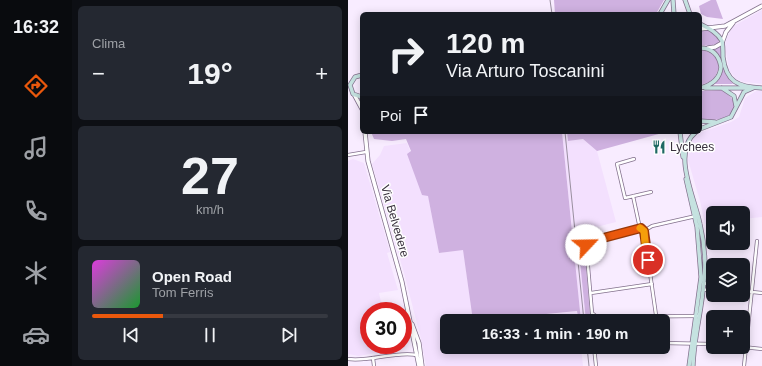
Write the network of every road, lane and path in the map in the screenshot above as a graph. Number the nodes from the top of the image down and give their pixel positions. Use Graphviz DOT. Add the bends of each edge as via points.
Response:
graph roads {
  1 [pos="668,0"];
  2 [pos="673,0"];
  3 [pos="685,0"];
  4 [pos="762,6"];
  5 [pos="661,12"];
  6 [pos="674,12"];
  7 [pos="689,12"];
  8 [pos="738,18"];
  9 [pos="702,25"];
  10 [pos="706,27"];
  11 [pos="702,28"];
  12 [pos="722,43"];
  13 [pos="702,48"];
  14 [pos="708,48"];
  15 [pos="360,76"];
  16 [pos="350,80"];
  17 [pos="702,87"];
  18 [pos="721,87"];
  19 [pos="702,88"];
  20 [pos="754,88"];
  21 [pos="762,88"];
  22 [pos="350,92"];
  23 [pos="355,96"];
  24 [pos="360,97"];
  25 [pos="360,105"];
  26 [pos="736,110"];
  27 [pos="702,121"];
  28 [pos="718,122"];
  29 [pos="702,128"];
  30 [pos="365,134"];
  31 [pos="679,134"];
  32 [pos="694,134"];
  33 [pos="366,152"];
  34 [pos="348,155"];
  35 [pos="634,159"];
  36 [pos="685,169"];
  37 [pos="651,192"];
  38 [pos="633,196"];
  39 [pos="697,216"];
  40 [pos="641,228"];
  41 [pos="644,231"];
  42 [pos="757,241"];
  43 [pos="703,282"];
  44 [pos="706,283"];
  45 [pos="652,284"];
  46 [pos="702,290"];
  47 [pos="706,290"];
  48 [pos="752,292"];
  49 [pos="591,294"];
  50 [pos="762,294"];
  51 [pos="406,302"];
  52 [pos="749,310"];
  53 [pos="593,314"];
  54 [pos="656,314"];
  55 [pos="670,315"];
  56 [pos="698,316"];
  57 [pos="412,323"];
  58 [pos="412,330"];
  59 [pos="417,337"];
  60 [pos="670,343"];
  61 [pos="693,343"];
  62 [pos="706,344"];
  63 [pos="750,348"];
  64 [pos="762,349"];
  65 [pos="595,354"];
  66 [pos="744,354"];
  67 [pos="417,355"];
  68 [pos="373,358"];
  69 [pos="348,359"];
  70 [pos="374,366"];
  71 [pos="421,366"];
  72 [pos="596,366"];
  73 [pos="689,366"];
  74 [pos="693,366"];
  75 [pos="744,366"];
  1 -- 5 [label="main road"];
  2 -- 6 [label="main road"];
  3 -- 7 [label="main road"];
  4 -- 8 [label="street"];
  8 -- 10 [label="street" via="725,26"];
  8 -- 12 [label="street" via="729,27"];
  9 -- 10 [label="main road"];
  10 -- 11 [label="street"];
  10 -- 12 [label="main road" via="716,33"];
  12 -- 14 [label="street"];
  12 -- 20 [label="main road" via="724,63 730,78 739,84"];
  13 -- 14 [label="main road"];
  14 -- 17 [label="main road" via="719,58 720,72 714,82"];
  15 -- 16 [label="main road"];
  16 -- 22 [label="main road"];
  18 -- 19 [label="main road"];
  18 -- 20 [label="main road"];
  18 -- 26 [label="main road" via="734,96"];
  20 -- 21 [label="main road"];
  20 -- 26 [label="main road" via="744,92"];
  22 -- 23 [label="main road"];
  23 -- 24 [label="main road"];
  23 -- 25 [label="street"];
  26 -- 28 [label="main road" via="728,119"];
  27 -- 28 [label="main road"];
  28 -- 29 [label="main road"];
  30 -- 33 [label="street, Via Belvedere"];
  31 -- 36 [label="main road"];
  32 -- 36 [label="main road" via="685,147"];
  33 -- 34 [label="street"];
  33 -- 51 [label="street, Via Belvedere"];
  35 -- 38 [label="street" via="616,164 625,198"];
  36 -- 39 [label="main road"];
  37 -- 38 [label="street"];
  38 -- 40 [label="street"];
  39 -- 41 [label="street" via="652,226"];
  39 -- 43 [label="main road" via="702,236"];
  40 -- 41 [label="street"];
  40 -- 49 [label="street" via="586,243"];
  41 -- 45 [label="street"];
  42 -- 48 [label="street"];
  43 -- 44 [label="street"];
  43 -- 46 [label="main road"];
  45 -- 49 [label="street"];
  45 -- 54 [label="street"];
  46 -- 47 [label="street"];
  46 -- 56 [label="main road"];
  48 -- 50 [label="street"];
  48 -- 52 [label="street"];
  49 -- 53 [label="street"];
  55 -- 56 [label="street"];
  56 -- 61 [label="main road"];
  57 -- 59 [label="street, Via Belvedere"];
  58 -- 67 [label="street, Via Belvedere"];
  59 -- 67 [label="street"];
  59 -- 71 [label="street, Via Belvedere"];
  60 -- 61 [label="street"];
  61 -- 62 [label="street"];
  61 -- 73 [label="main road"];
  61 -- 74 [label="main road"];
  63 -- 64 [label="street"];
  65 -- 72 [label="street"];
  66 -- 75 [label="street"];
  67 -- 68 [label="street" via="398,354"];
  67 -- 71 [label="street, Via Belvedere"];
  68 -- 69 [label="street"];
  68 -- 70 [label="street"];
}
